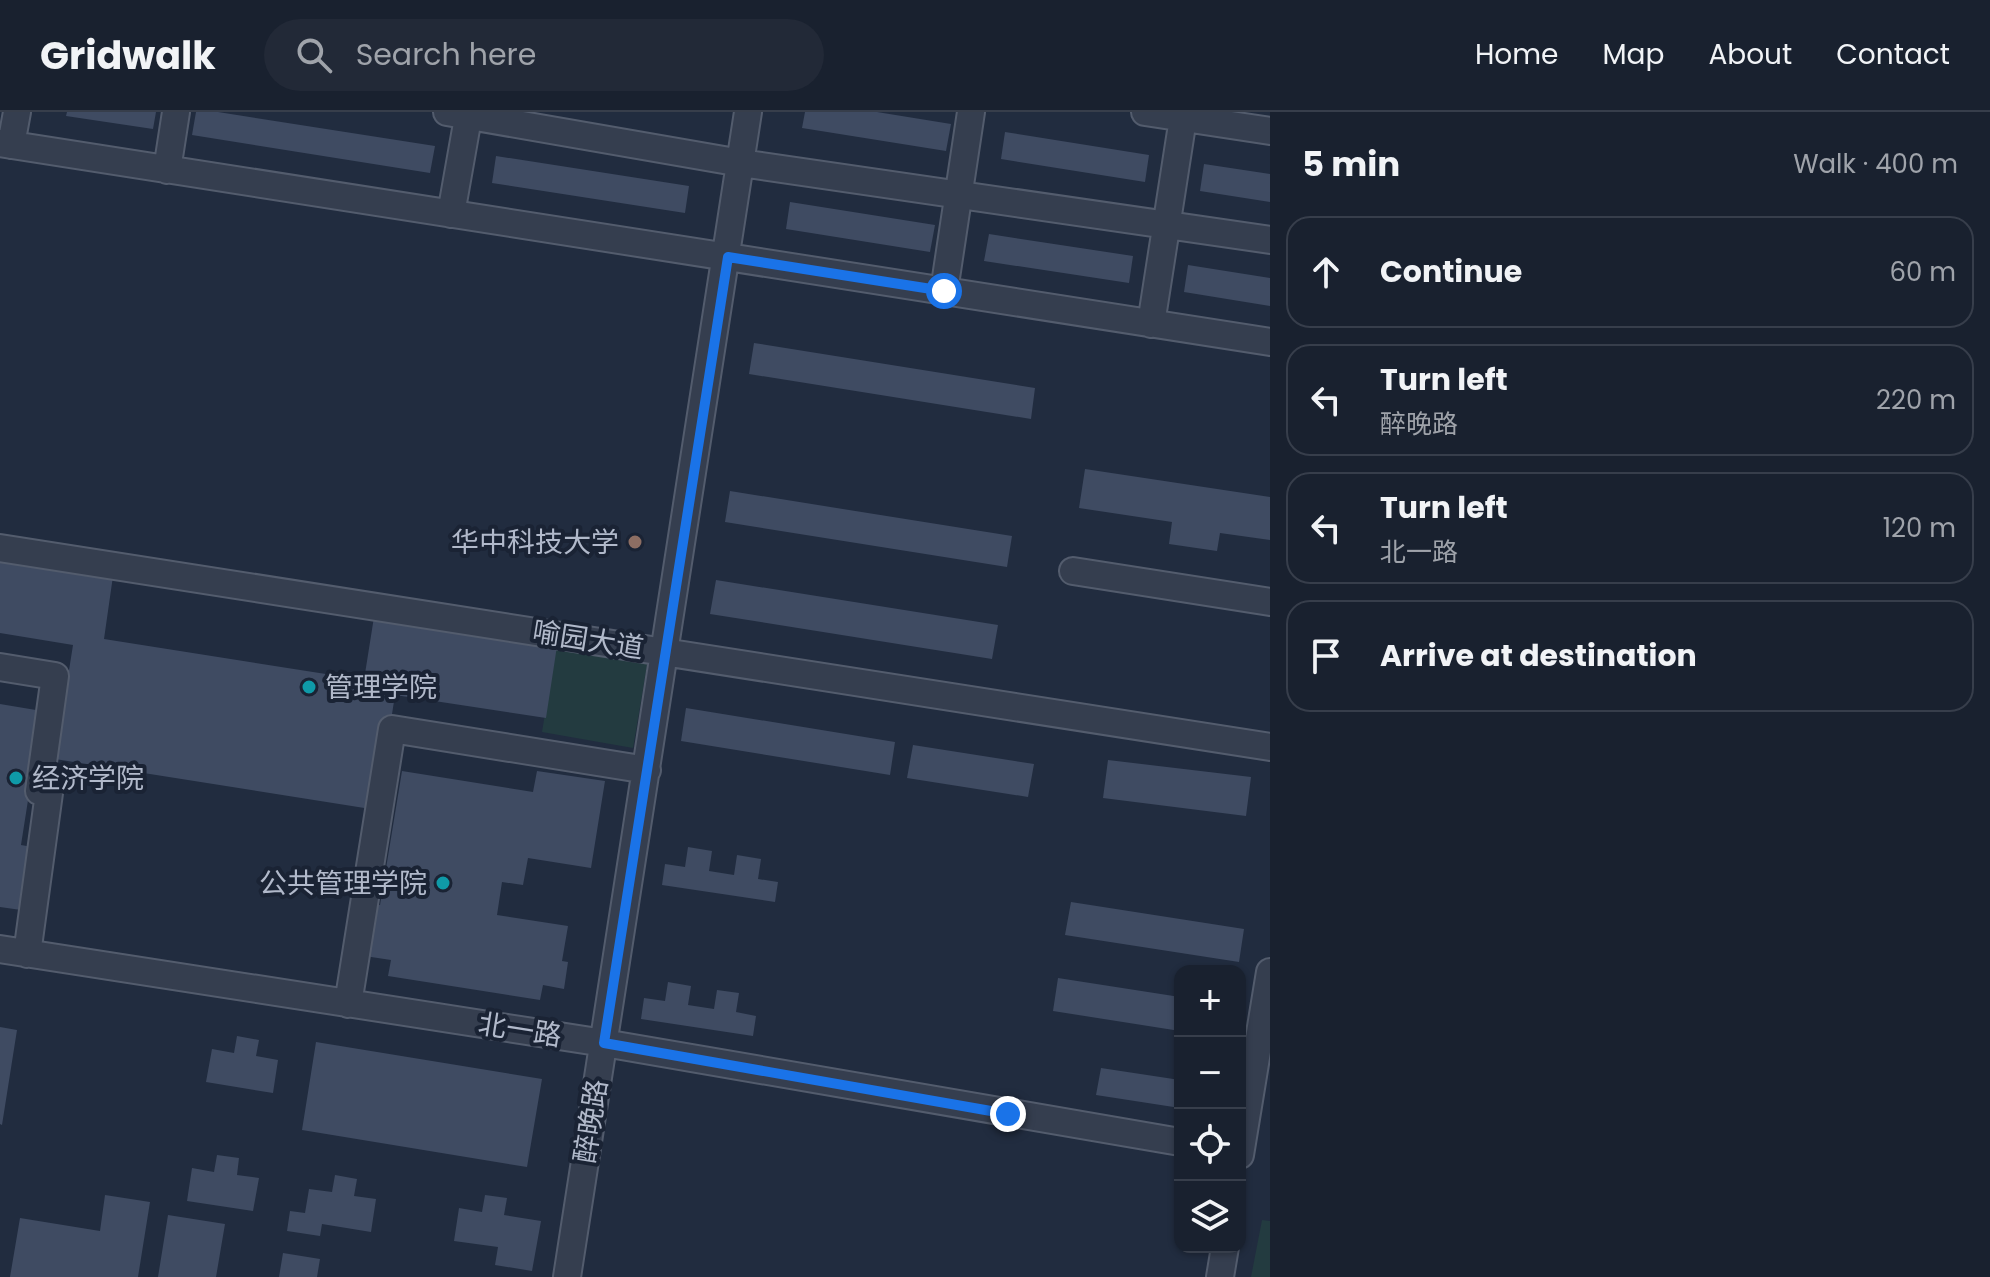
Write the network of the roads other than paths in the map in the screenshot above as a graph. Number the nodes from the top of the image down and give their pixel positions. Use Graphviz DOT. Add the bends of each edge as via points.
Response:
graph roads {
  1 [pos="17,112"];
  2 [pos="176,112"];
  3 [pos="748,112"];
  4 [pos="971,112"];
  5 [pos="1145,112"];
  6 [pos="461,113"];
  7 [pos="1184,115"];
  8 [pos="1270,131"];
  9 [pos="6,144"];
  10 [pos="741,163"];
  11 [pos="167,170"];
  12 [pos="958,195"];
  13 [pos="451,214"];
  14 [pos="1167,225"];
  15 [pos="1270,240"];
  16 [pos="728,257"];
  17 [pos="944,291"];
  18 [pos="1151,324"];
  19 [pos="1270,342"];
  20 [pos="0,548"];
  21 [pos="1073,571"];
  22 [pos="1270,602"];
  23 [pos="665,652"];
  24 [pos="0,667"];
  25 [pos="1270,747"];
  26 [pos="647,770"];
  27 [pos="0,949"];
  28 [pos="27,954"];
  29 [pos="1270,972"];
  30 [pos="348,1004"];
  31 [pos="1265,1032"];
  32 [pos="604,1043"];
  33 [pos="1258,1118"];
  34 [pos="1174,1141"];
  35 [pos="1246,1141"];
  36 [pos="1224,1253"];
  37 [pos="567,1277"];
  38 [pos="1220,1277"];
  1 -- 9 [label="street"];
  2 -- 11 [label="street"];
  3 -- 10 [label="street, 醉晚路"];
  4 -- 12 [label="street"];
  5 -- 7 [label="street"];
  6 -- 10 [label="street"];
  6 -- 13 [label="street"];
  7 -- 8 [label="street"];
  7 -- 14 [label="street"];
  9 -- 11 [label="street"];
  10 -- 12 [label="street"];
  10 -- 16 [label="street, 醉晚路"];
  11 -- 13 [label="street"];
  12 -- 14 [label="street"];
  12 -- 17 [label="street"];
  13 -- 16 [label="street"];
  14 -- 15 [label="street"];
  14 -- 18 [label="street"];
  16 -- 17 [label="street"];
  16 -- 23 [label="street, 醉晚路"];
  17 -- 18 [label="street"];
  18 -- 19 [label="street"];
  20 -- 23 [label="street, 喻园大道"];
  21 -- 22 [label="street"];
  23 -- 25 [label="street, 喻园大道"];
  23 -- 26 [label="street, 醉晚路"];
  24 -- 28 [label="street" via="55,676 39,791 49,793"];
  26 -- 30 [label="street" via="392,729"];
  26 -- 32 [label="street, 醉晚路"];
  27 -- 28 [label="street, 北一路"];
  28 -- 30 [label="street, 北一路"];
  29 -- 31 [label="street"];
  30 -- 32 [label="street, 北一路"];
  31 -- 33 [label="street"];
  32 -- 34 [label="street, 北一路"];
  32 -- 37 [label="street, 醉晚路"];
  33 -- 35 [label="street"];
  36 -- 38 [label="street"];
}
